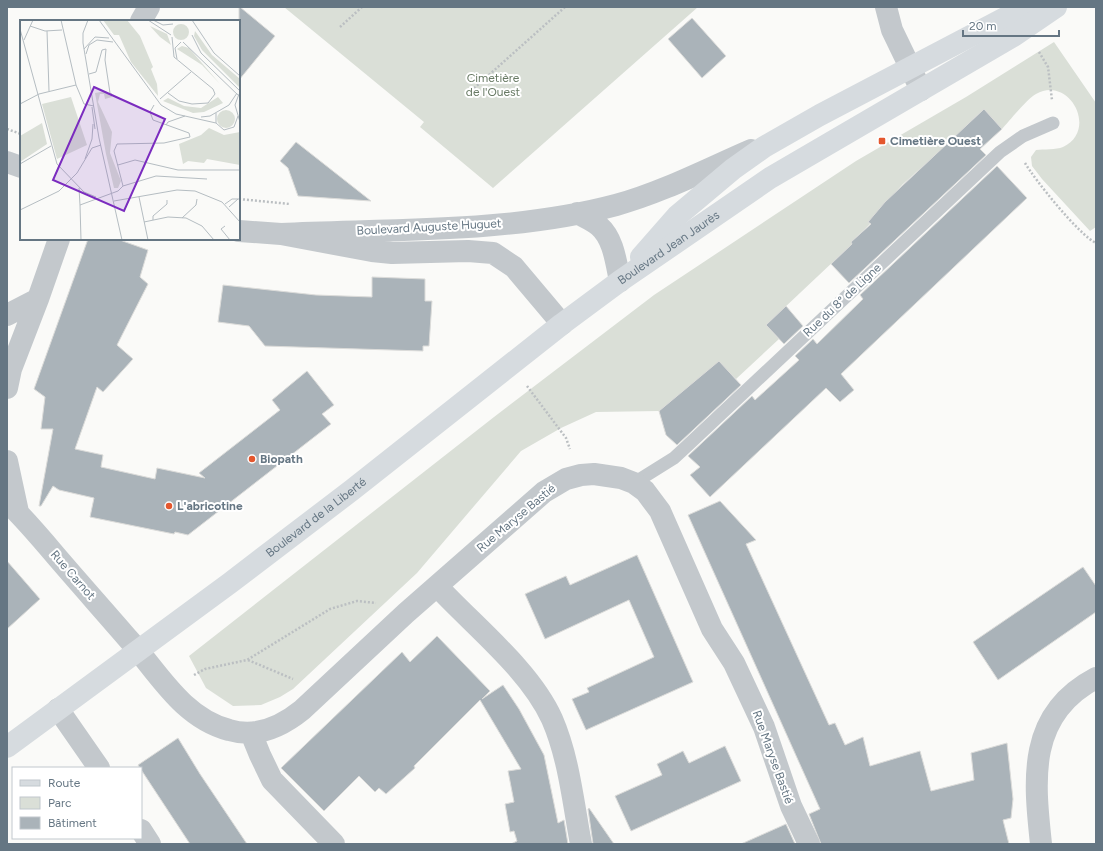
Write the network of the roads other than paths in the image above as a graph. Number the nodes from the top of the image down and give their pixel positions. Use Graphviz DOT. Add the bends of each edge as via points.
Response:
graph roads {
  1 [pos="149,7"];
  2 [pos="886,7"];
  3 [pos="1026,7"];
  4 [pos="1056,7"];
  5 [pos="142,20"];
  6 [pos="909,68"];
  7 [pos="920,90"];
  8 [pos="1053,123"];
  9 [pos="776,140"];
  10 [pos="7,162"];
  11 [pos="20,167"];
  12 [pos="577,213"];
  13 [pos="240,231"];
  14 [pos="281,234"];
  15 [pos="59,240"];
  16 [pos="620,281"];
  17 [pos="38,299"];
  18 [pos="7,315"];
  19 [pos="562,324"];
  20 [pos="7,388"];
  21 [pos="7,461"];
  22 [pos="634,483"];
  23 [pos="12,507"];
  24 [pos="437,586"];
  25 [pos="138,650"];
  26 [pos="1096,678"];
  27 [pos="58,710"];
  28 [pos="251,733"];
  29 [pos="7,747"];
  30 [pos="98,767"];
  31 [pos="142,832"];
  32 [pos="150,844"];
  33 [pos="334,844"];
  34 [pos="581,844"];
  35 [pos="809,844"];
  36 [pos="1041,844"];
  1 -- 5 [label="street"];
  2 -- 6 [label="street" via="892,30"];
  3 -- 6 [label="main road, Boulevard Jean Jaurès"];
  4 -- 7 [label="main road, Boulevard Jean Jaurès" via="1015,35"];
  6 -- 7 [label="street"];
  6 -- 9 [label="main road, Boulevard Jean Jaurès"];
  7 -- 16 [label="main road, Boulevard Jean Jaurès" via="770,178"];
  8 -- 22 [label="lane, Rue du 8° de Ligne" via="1014,141 1000,152 674,458"];
  9 -- 12 [label="street, Boulevard Auguste Huguet" via="642,197"];
  9 -- 16 [label="main road, Boulevard Jean Jaurès" via="738,166 677,216"];
  10 -- 11 [label="street"];
  12 -- 14 [label="street, Boulevard Auguste Huguet" via="482,225"];
  12 -- 16 [label="street" via="597,224 605,232"];
  13 -- 14 [label="street, Boulevard Auguste Huguet"];
  14 -- 19 [label="street, Boulevard Auguste Huguet" via="392,253 468,250 493,253 514,266"];
  15 -- 17 [label="street"];
  16 -- 19 [label="main road, Boulevard de la Liberté"];
  17 -- 18 [label="street"];
  17 -- 20 [label="street" via="11,369"];
  19 -- 25 [label="main road, Boulevard de la Liberté" via="352,490"];
  21 -- 23 [label="street"];
  22 -- 24 [label="street, Rue Maryse Bastié" via="607,476 581,475 566,479 544,492"];
  22 -- 35 [label="street, Rue Maryse Bastié" via="645,491 660,511 712,629 741,678 769,740 791,806"];
  23 -- 25 [label="street, Rue Carnot"];
  24 -- 28 [label="street, Rue Maryse Bastié" via="302,710 284,723"];
  24 -- 34 [label="street" via="519,670 548,713 564,751"];
  25 -- 27 [label="main road, Boulevard de la Liberté"];
  25 -- 28 [label="street, Rue Maryse Bastié" via="167,688 193,712 212,724 233,731"];
  26 -- 36 [label="street" via="1067,700 1057,712 1048,726 1038,753 1036,791"];
  27 -- 29 [label="main road, Boulevard de la Liberté"];
  27 -- 30 [label="street"];
  28 -- 33 [label="street" via="272,780"];
  31 -- 32 [label="street"];
}
